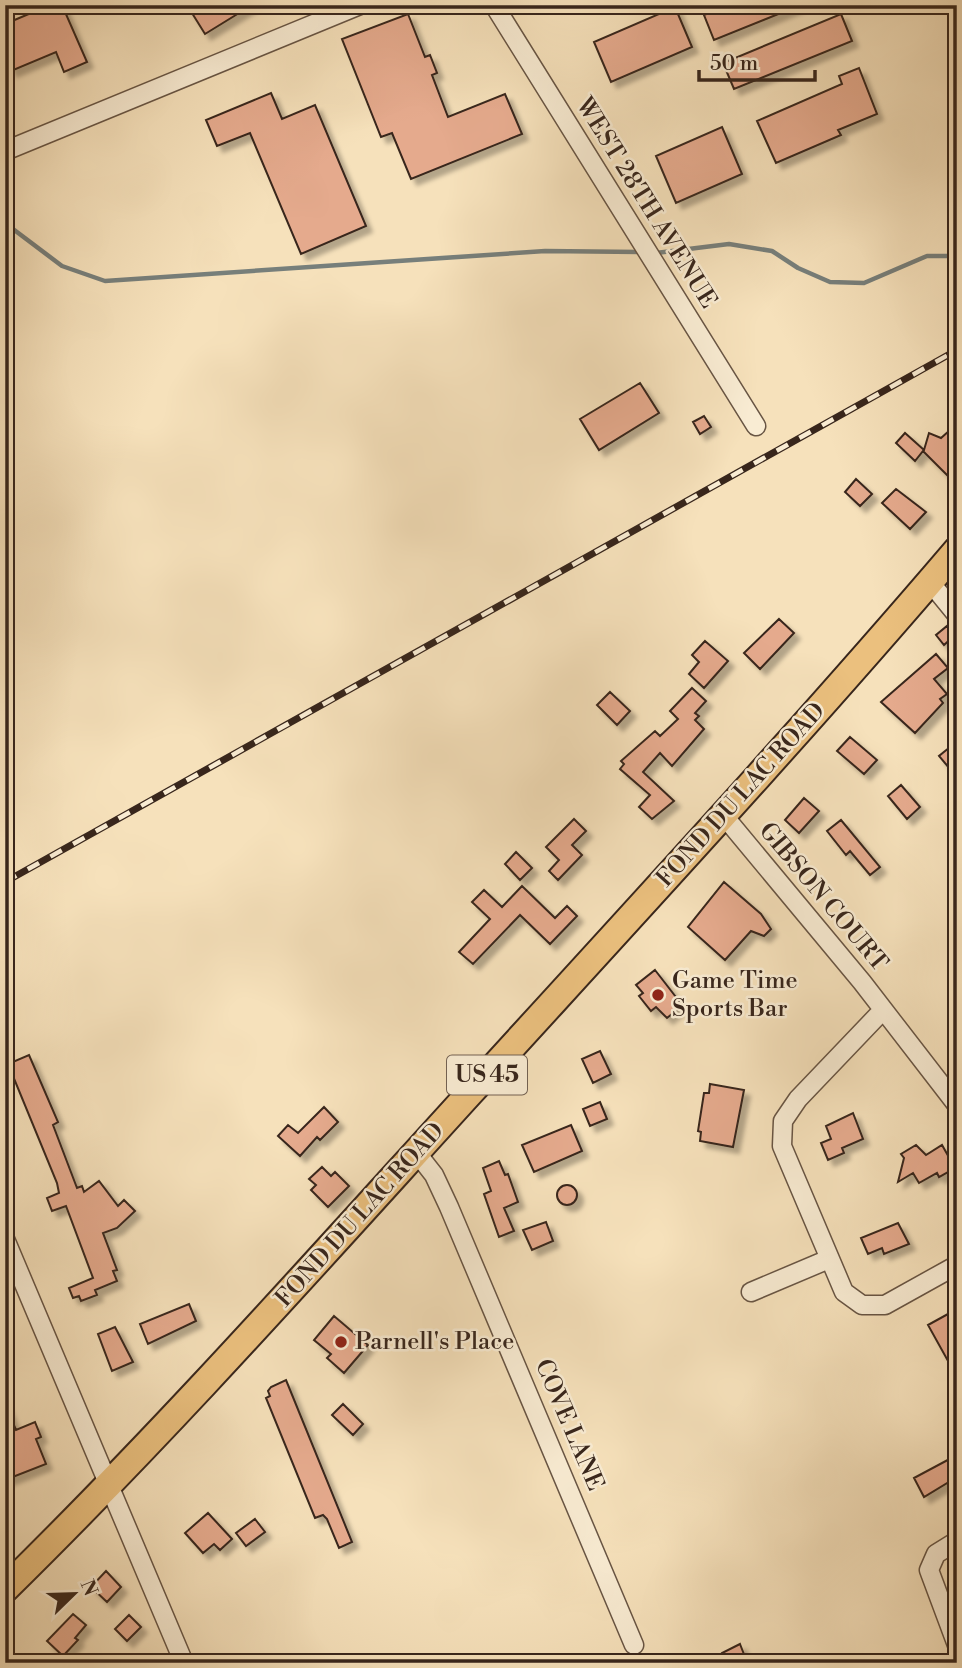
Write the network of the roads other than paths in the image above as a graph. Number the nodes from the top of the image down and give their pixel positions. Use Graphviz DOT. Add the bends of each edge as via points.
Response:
graph roads {
  1 [pos="360,5"];
  2 [pos="494,5"];
  3 [pos="5,151"];
  4 [pos="756,426"];
  5 [pos="957,550"];
  6 [pos="930,582"];
  7 [pos="957,615"];
  8 [pos="724,816"];
  9 [pos="883,1010"];
  10 [pos="957,1105"];
  11 [pos="416,1152"];
  12 [pos="5,1239"];
  13 [pos="829,1259"];
  14 [pos="957,1265"];
  15 [pos="751,1292"];
  16 [pos="108,1488"];
  17 [pos="957,1541"];
  18 [pos="5,1589"];
  19 [pos="634,1645"];
  20 [pos="957,1646"];
  21 [pos="184,1663"];
  1 -- 3 [label="street"];
  2 -- 4 [label="street, WEST 28TH AVENUE"];
  5 -- 6 [label="main road, FOND DU LAC ROAD / US 45"];
  6 -- 7 [label="street"];
  6 -- 8 [label="main road, FOND DU LAC ROAD / US 45"];
  8 -- 9 [label="street, GIBSON COURT"];
  8 -- 11 [label="main road, FOND DU LAC ROAD / US 45"];
  9 -- 10 [label="street, GIBSON COURT"];
  9 -- 13 [label="street, GIBSON COURT" via="798,1099 783,1121 782,1146"];
  11 -- 16 [label="main road, FOND DU LAC ROAD / US 45"];
  11 -- 19 [label="street, COVE LANE" via="434,1175 449,1207"];
  12 -- 16 [label="street"];
  13 -- 14 [label="street, GIBSON COURT" via="844,1292 862,1305 885,1305"];
  13 -- 15 [label="street"];
  16 -- 18 [label="main road, FOND DU LAC ROAD / US 45"];
  16 -- 21 [label="street"];
  17 -- 20 [label="street" via="936,1554 929,1570"];
}
